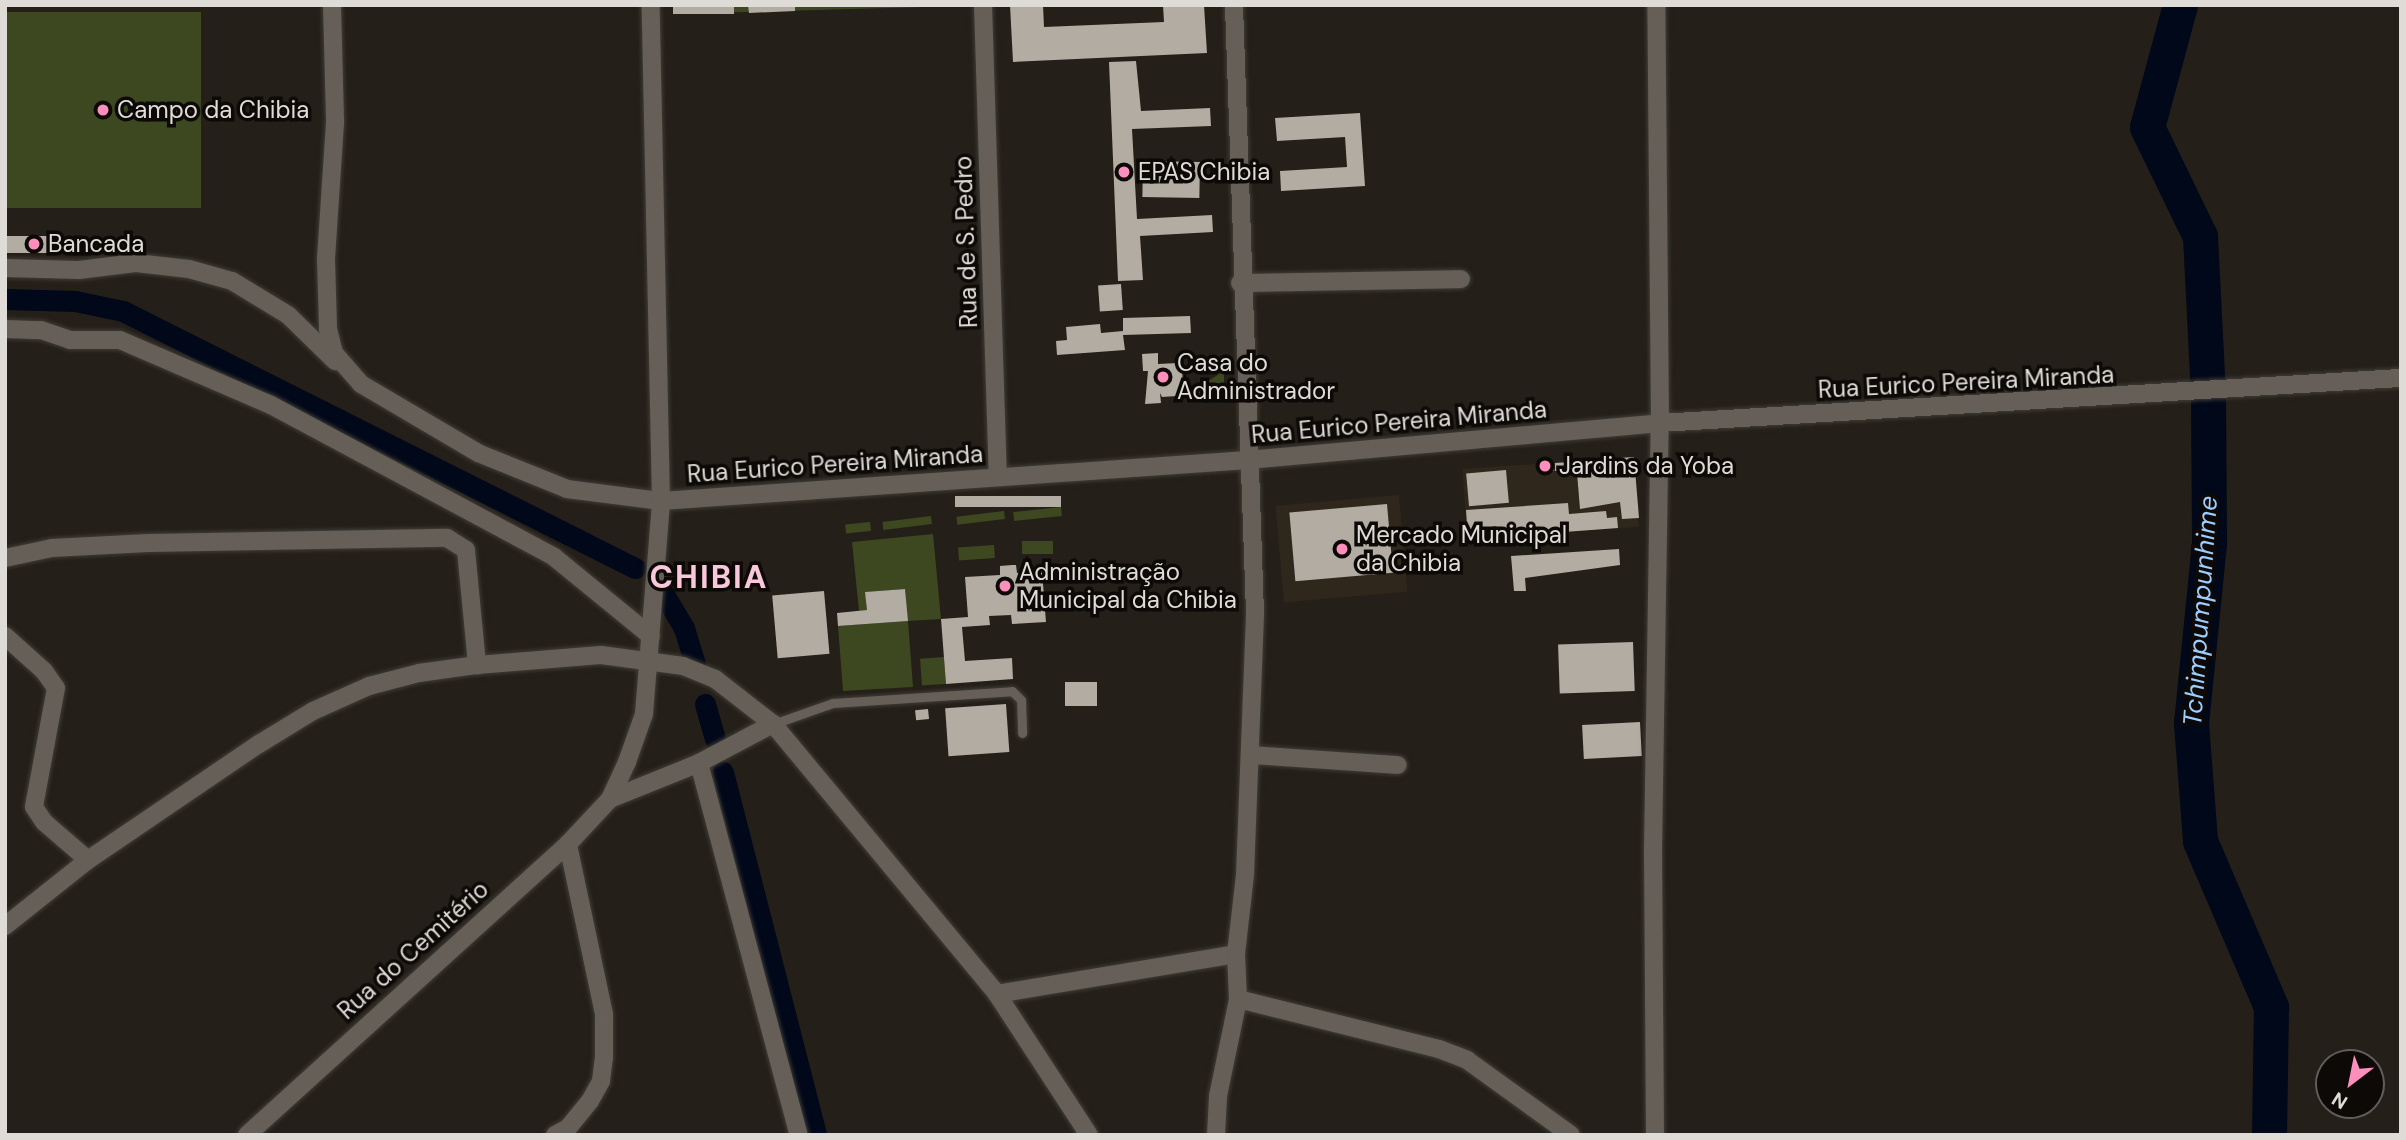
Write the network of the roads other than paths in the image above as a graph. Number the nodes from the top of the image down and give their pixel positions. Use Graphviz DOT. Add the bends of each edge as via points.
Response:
graph roads {
  1 [pos="332,5"];
  2 [pos="651,5"];
  3 [pos="983,5"];
  4 [pos="1234,5"];
  5 [pos="1656,5"];
  6 [pos="5,268"];
  7 [pos="1461,279"];
  8 [pos="1240,283"];
  9 [pos="5,329"];
  10 [pos="343,369"];
  11 [pos="2401,378"];
  12 [pos="1660,423"];
  13 [pos="1248,460"];
  14 [pos="998,478"];
  15 [pos="661,500"];
  16 [pos="5,558"];
  17 [pos="5,636"];
  18 [pos="651,636"];
  19 [pos="651,661"];
  20 [pos="477,665"];
  21 [pos="773,723"];
  22 [pos="1022,733"];
  23 [pos="1251,755"];
  24 [pos="699,763"];
  25 [pos="1398,765"];
  26 [pos="610,799"];
  27 [pos="568,844"];
  28 [pos="88,860"];
  29 [pos="5,926"];
  30 [pos="1237,954"];
  31 [pos="998,995"];
  32 [pos="1238,999"];
  33 [pos="247,1135"];
  34 [pos="555,1135"];
  35 [pos="799,1135"];
  36 [pos="1089,1135"];
  37 [pos="1216,1135"];
  38 [pos="1571,1135"];
  39 [pos="1655,1135"];
  1 -- 10 [label="street" via="335,123 326,260 328,329"];
  2 -- 15 [label="street"];
  3 -- 14 [label="street, Rua de S. Pedro"];
  4 -- 8 [label="street"];
  5 -- 12 [label="street"];
  6 -- 10 [label="street, Rua Eurico Pereira Miranda" via="79,270 136,263 189,269 232,281 288,315"];
  7 -- 8 [label="street"];
  8 -- 13 [label="street"];
  9 -- 18 [label="street" via="41,330 70,340 120,340 271,405 554,557"];
  10 -- 15 [label="street, Rua Eurico Pereira Miranda" via="478,453 567,489"];
  11 -- 12 [label="street, Rua Eurico Pereira Miranda"];
  12 -- 13 [label="street, Rua Eurico Pereira Miranda"];
  12 -- 39 [label="street" via="1653,850"];
  13 -- 14 [label="street, Rua Eurico Pereira Miranda"];
  13 -- 23 [label="street" via="1255,585"];
  14 -- 15 [label="street, Rua Eurico Pereira Miranda"];
  15 -- 18 [label="street"];
  16 -- 20 [label="street" via="52,548 148,543 447,537 466,550"];
  17 -- 28 [label="street" via="56,688 34,807 44,822"];
  18 -- 19 [label="street"];
  19 -- 20 [label="street" via="601,655"];
  19 -- 21 [label="street" via="715,679"];
  19 -- 26 [label="street" via="644,714"];
  20 -- 28 [label="street" via="369,686 313,711"];
  21 -- 22 [label="lane" via="833,703 1012,691 1021,700"];
  21 -- 24 [label="street"];
  21 -- 31 [label="street"];
  23 -- 25 [label="street"];
  23 -- 30 [label="street"];
  24 -- 26 [label="street"];
  24 -- 35 [label="street"];
  26 -- 27 [label="street, Rua do Cemitério"];
  27 -- 33 [label="street, Rua do Cemitério"];
  27 -- 34 [label="street" via="604,1014 604,1058 601,1081 590,1101 568,1128"];
  28 -- 29 [label="street"];
  30 -- 31 [label="street"];
  30 -- 32 [label="street"];
  31 -- 36 [label="street"];
  32 -- 37 [label="street" via="1218,1096"];
  32 -- 38 [label="street" via="1458,1056"];
}
